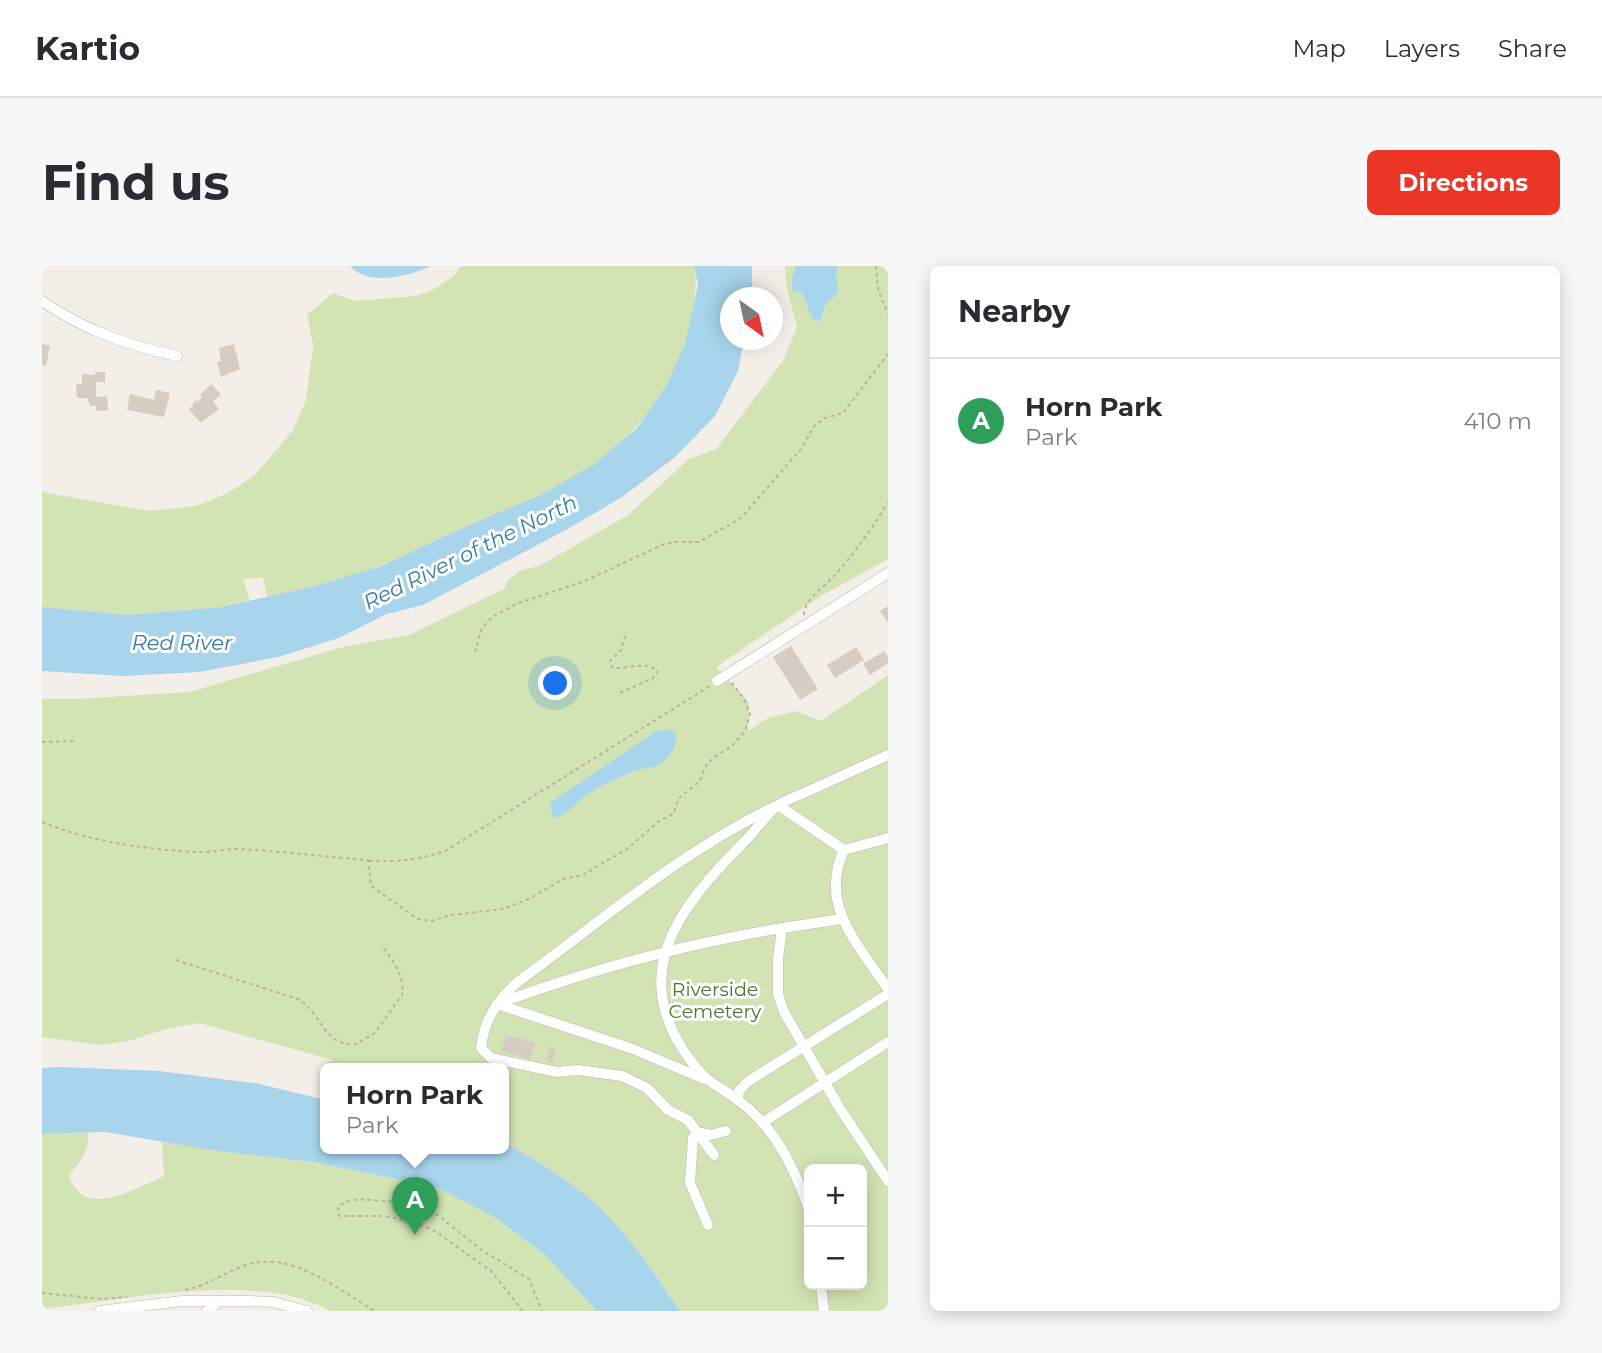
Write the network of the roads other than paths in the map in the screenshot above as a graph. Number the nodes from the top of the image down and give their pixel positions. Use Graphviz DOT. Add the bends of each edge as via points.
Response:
graph roads {
  1 [pos="42,301"];
  2 [pos="177,356"];
  3 [pos="888,573"];
  4 [pos="720,679"];
  5 [pos="888,755"];
  6 [pos="778,805"];
  7 [pos="888,838"];
  8 [pos="844,850"];
  9 [pos="842,919"];
  10 [pos="782,928"];
  11 [pos="667,952"];
  12 [pos="888,991"];
  13 [pos="497,1004"];
  14 [pos="888,1042"];
  15 [pos="803,1047"];
  16 [pos="709,1082"];
  17 [pos="824,1083"];
  18 [pos="738,1099"];
  19 [pos="762,1123"];
  20 [pos="726,1131"];
  21 [pos="698,1132"];
  22 [pos="714,1155"];
  23 [pos="888,1181"];
  24 [pos="804,1198"];
  25 [pos="708,1226"];
  26 [pos="822,1290"];
  27 [pos="219,1301"];
  28 [pos="100,1311"];
  29 [pos="207,1311"];
  30 [pos="307,1311"];
  31 [pos="824,1311"];
  1 -- 2 [label="street" via="98,334"];
  3 -- 4 [label="street"];
  5 -- 6 [label="street"];
  6 -- 8 [label="street"];
  6 -- 11 [label="street" via="705,881 677,920"];
  6 -- 13 [label="street" via="660,876 519,981"];
  7 -- 8 [label="street"];
  8 -- 9 [label="street" via="835,889"];
  9 -- 10 [label="street"];
  9 -- 12 [label="street"];
  10 -- 11 [label="street"];
  10 -- 15 [label="street" via="778,994"];
  11 -- 13 [label="street"];
  11 -- 16 [label="street" via="662,996 665,1018"];
  12 -- 15 [label="street"];
  13 -- 16 [label="street" via="633,1049"];
  13 -- 21 [label="street" via="483,1030 481,1048 491,1058 557,1072 622,1076 647,1088"];
  14 -- 17 [label="street"];
  15 -- 17 [label="street"];
  15 -- 18 [label="street" via="747,1082"];
  16 -- 18 [label="street"];
  17 -- 19 [label="street"];
  17 -- 23 [label="street"];
  18 -- 19 [label="street"];
  19 -- 24 [label="street" via="785,1153"];
  20 -- 21 [label="street"];
  21 -- 22 [label="street"];
  21 -- 25 [label="street" via="693,1138 690,1183"];
  26 -- 31 [label="street"];
  27 -- 28 [label="street"];
  27 -- 29 [label="street"];
  27 -- 30 [label="street" via="273,1302"];
}
